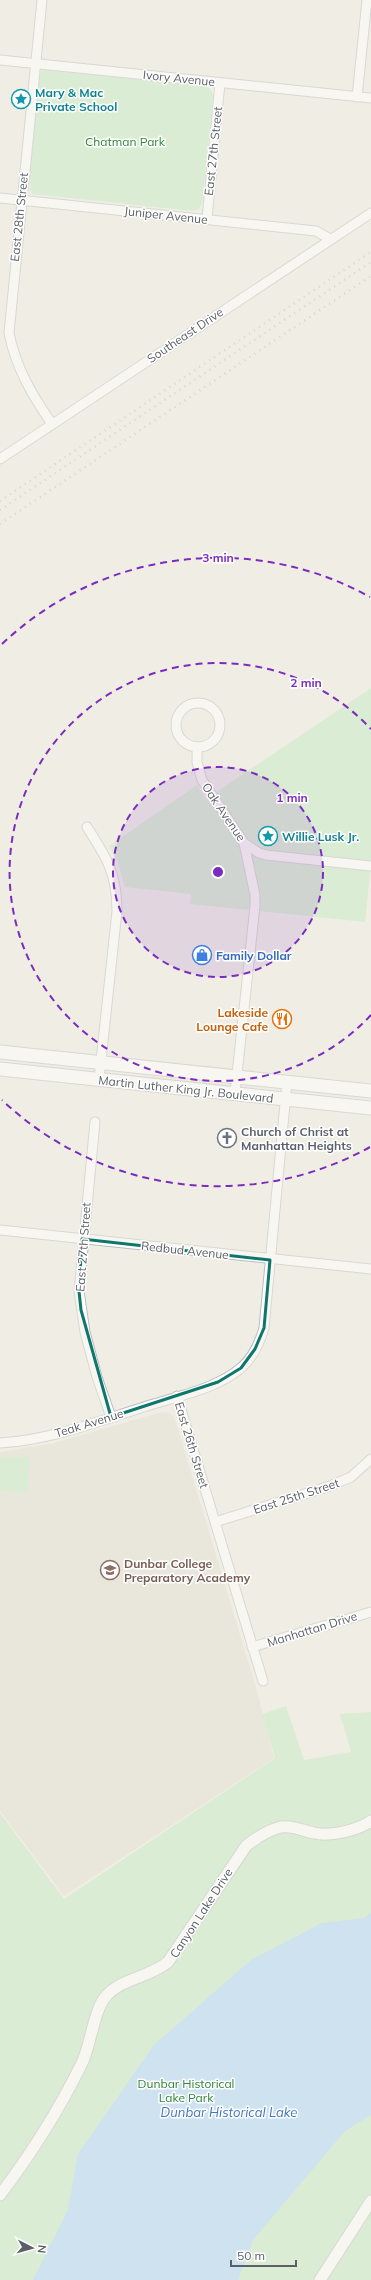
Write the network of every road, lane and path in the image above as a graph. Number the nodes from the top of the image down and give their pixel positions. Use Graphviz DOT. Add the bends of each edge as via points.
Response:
graph roads {
  1 [pos="42,0"];
  2 [pos="367,0"];
  3 [pos="0,60"];
  4 [pos="35,64"];
  5 [pos="220,82"];
  6 [pos="357,97"];
  7 [pos="371,98"];
  8 [pos="0,198"];
  9 [pos="21,200"];
  10 [pos="371,212"];
  11 [pos="207,219"];
  12 [pos="330,239"];
  13 [pos="52,424"];
  14 [pos="0,459"];
  15 [pos="197,747"];
  16 [pos="87,827"];
  17 [pos="244,843"];
  18 [pos="371,866"];
  19 [pos="0,1052"];
  20 [pos="101,1063"];
  21 [pos="0,1069"];
  22 [pos="237,1078"];
  23 [pos="99,1079"];
  24 [pos="287,1082"];
  25 [pos="371,1091"];
  26 [pos="236,1093"];
  27 [pos="285,1100"];
  28 [pos="371,1108"];
  29 [pos="95,1122"];
  30 [pos="0,1230"];
  31 [pos="82,1239"];
  32 [pos="270,1260"];
  33 [pos="371,1269"];
  34 [pos="177,1396"];
  35 [pos="111,1417"];
  36 [pos="0,1443"];
  37 [pos="371,1459"];
  38 [pos="215,1522"];
  39 [pos="371,1612"];
  40 [pos="252,1647"];
  41 [pos="263,1681"];
  42 [pos="371,1821"];
  43 [pos="0,2195"];
  44 [pos="371,2201"];
  45 [pos="320,2280"];
  1 -- 4 [label="street, East 28th Street"];
  2 -- 6 [label="street"];
  3 -- 4 [label="street, Ivory Avenue"];
  4 -- 5 [label="street, Ivory Avenue"];
  4 -- 9 [label="street, East 28th Street"];
  5 -- 6 [label="street, Ivory Avenue"];
  5 -- 11 [label="street, East 27th Street"];
  6 -- 7 [label="street"];
  8 -- 9 [label="street, Juniper Avenue"];
  9 -- 11 [label="street, Juniper Avenue"];
  9 -- 13 [label="street, East 28th Street" via="9,333 20,373"];
  10 -- 12 [label="street, Southeast Drive"];
  11 -- 12 [label="street, Juniper Avenue" via="316,230"];
  12 -- 13 [label="street, Southeast Drive"];
  13 -- 14 [label="street, Southeast Drive"];
  15 -- 15 [label="street" via="205,746 214,740 220,726 213,710 198,704 183,710 177,723 182,740"];
  15 -- 17 [label="street, Oak Avenue" via="197,762 202,780"];
  16 -- 20 [label="street" via="106,857 117,889 117,911"];
  17 -- 18 [label="street, Oak Avenue" via="258,853 266,855"];
  17 -- 22 [label="street" via="255,906"];
  19 -- 20 [label="main road, Martin Luther King Jr. Boulevard"];
  20 -- 22 [label="main road, Martin Luther King Jr. Boulevard"];
  20 -- 23 [label="street"];
  21 -- 23 [label="main road, Martin Luther King Jr. Boulevard"];
  22 -- 24 [label="main road, Martin Luther King Jr. Boulevard"];
  22 -- 26 [label="street"];
  23 -- 26 [label="main road, Martin Luther King Jr. Boulevard"];
  24 -- 25 [label="main road, Martin Luther King Jr. Boulevard"];
  24 -- 27 [label="street, East 26th Street"];
  26 -- 27 [label="main road, Martin Luther King Jr. Boulevard"];
  27 -- 28 [label="main road, Martin Luther King Jr. Boulevard"];
  27 -- 32 [label="street, East 26th Street"];
  29 -- 31 [label="street, East 27th Street"];
  30 -- 31 [label="street, Redbud Avenue"];
  31 -- 32 [label="street, Redbud Avenue"];
  31 -- 35 [label="street, East 27th Street" via="79,1291 81,1310 97,1377"];
  32 -- 33 [label="street, Redbud Avenue"];
  32 -- 34 [label="street, East 26th Street" via="264,1328 249,1359 241,1368 218,1382"];
  34 -- 35 [label="street, Teak Avenue"];
  34 -- 38 [label="street, East 26th Street"];
  35 -- 36 [label="street, Teak Avenue" via="57,1434"];
  37 -- 38 [label="street, East 25th Street" via="351,1477 330,1486"];
  38 -- 40 [label="street, East 26th Street"];
  39 -- 40 [label="street, Manhattan Drive"];
  40 -- 41 [label="street, East 26th Street"];
  42 -- 43 [label="street, Canyon Lake Drive" via="359,1827 323,1835 281,1827 258,1837 246,1846 168,1962 159,1970 113,1989 105,1996 86,2054 74,2080 28,2158"];
  44 -- 45 [label="street"];
}
